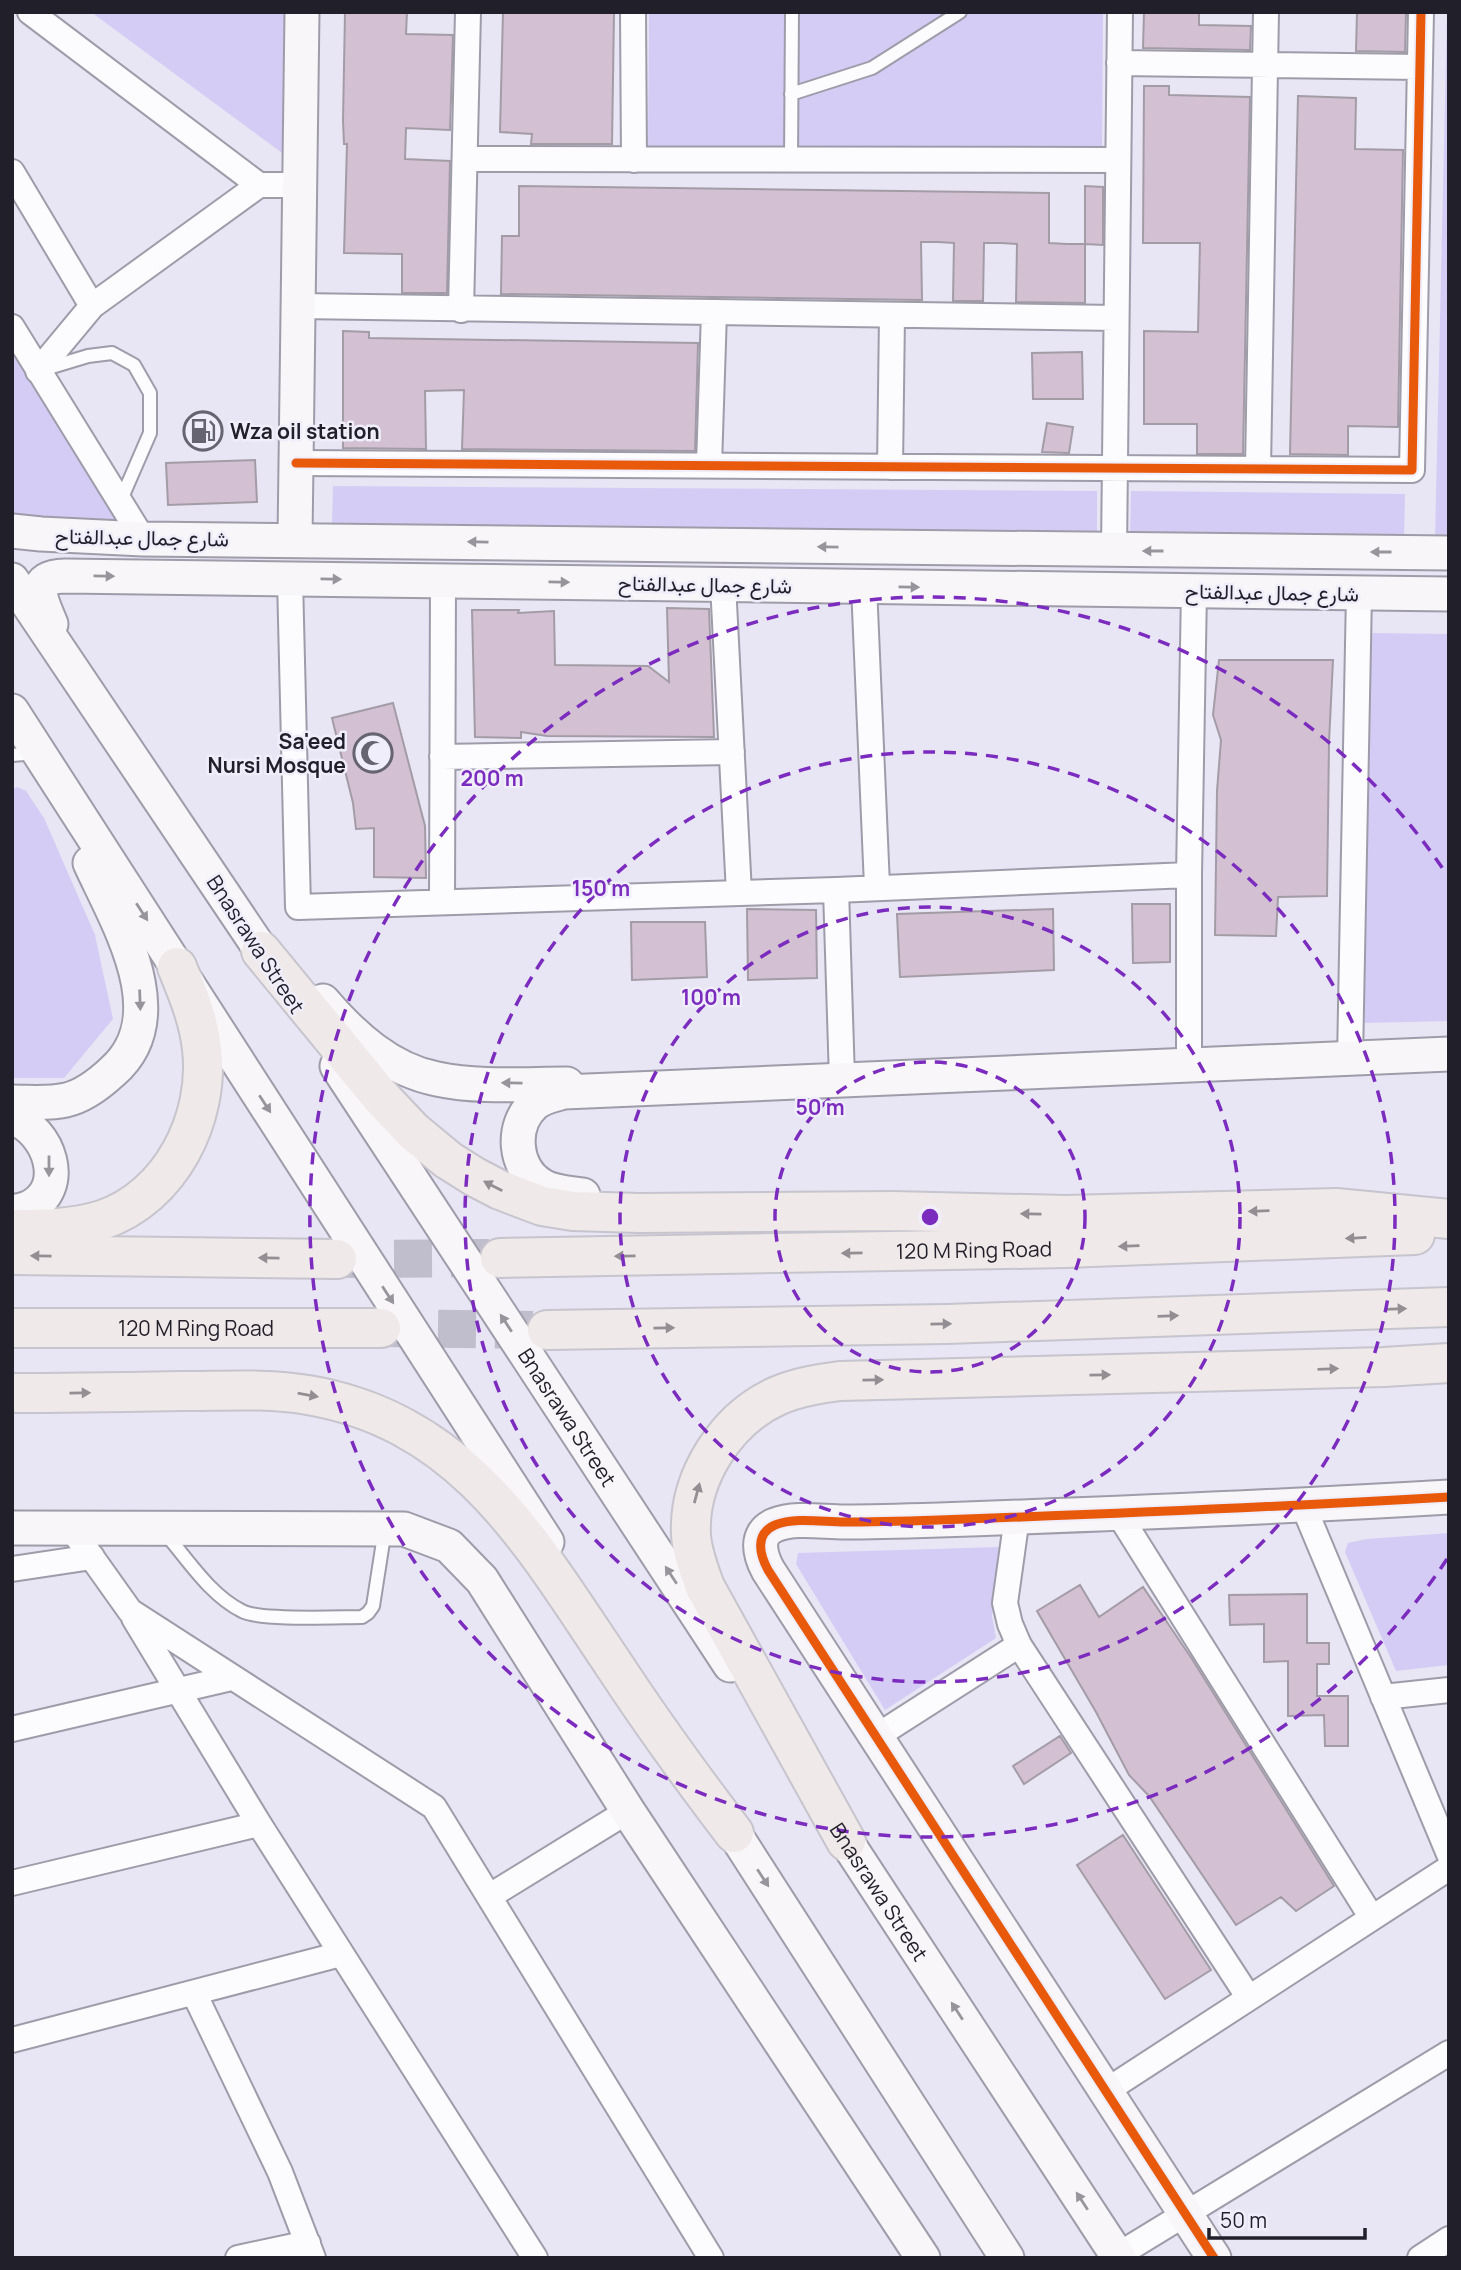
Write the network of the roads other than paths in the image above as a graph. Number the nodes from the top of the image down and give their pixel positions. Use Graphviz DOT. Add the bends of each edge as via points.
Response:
graph roads {
  1 [pos="28,12"];
  2 [pos="302,12"];
  3 [pos="468,12"];
  4 [pos="633,12"];
  5 [pos="792,12"];
  6 [pos="960,12"];
  7 [pos="1120,12"];
  8 [pos="1266,12"];
  9 [pos="1421,12"];
  10 [pos="12,20"];
  11 [pos="1119,63"];
  12 [pos="1265,65"];
  13 [pos="1420,67"];
  14 [pos="791,94"];
  15 [pos="465,159"];
  16 [pos="634,160"];
  17 [pos="791,160"];
  18 [pos="1118,160"];
  19 [pos="12,172"];
  20 [pos="259,185"];
  21 [pos="300,185"];
  22 [pos="92,306"];
  23 [pos="298,306"];
  24 [pos="461,310"];
  25 [pos="714,312"];
  26 [pos="892,315"];
  27 [pos="1116,318"];
  28 [pos="12,327"];
  29 [pos="38,371"];
  30 [pos="296,463"];
  31 [pos="709,466"];
  32 [pos="890,467"];
  33 [pos="1115,468"];
  34 [pos="1258,469"];
  35 [pos="120,502"];
  36 [pos="27,533"];
  37 [pos="143,539"];
  38 [pos="295,539"];
  39 [pos="785,547"];
  40 [pos="1114,551"];
  41 [pos="1449,553"];
  42 [pos="47,578"];
  43 [pos="290,579"];
  44 [pos="12,580"];
  45 [pos="443,581"];
  46 [pos="723,584"];
  47 [pos="785,585"];
  48 [pos="864,586"];
  49 [pos="1194,590"];
  50 [pos="1359,593"];
  51 [pos="1449,594"];
  52 [pos="63,656"];
  53 [pos="12,711"];
  54 [pos="732,752"];
  55 [pos="442,757"];
  56 [pos="27,759"];
  57 [pos="205,865"];
  58 [pos="1188,875"];
  59 [pos="877,886"];
  60 [pos="836,890"];
  61 [pos="739,893"];
  62 [pos="442,902"];
  63 [pos="261,951"];
  64 [pos="177,967"];
  65 [pos="1449,1054"];
  66 [pos="1350,1059"];
  67 [pos="1189,1065"];
  68 [pos="842,1079"];
  69 [pos="678,1086"];
  70 [pos="12,1102"];
  71 [pos="12,1118"];
  72 [pos="778,1211"];
  73 [pos="12,1212"];
  74 [pos="1449,1219"];
  75 [pos="12,1229"];
  76 [pos="1449,1234"];
  77 [pos="12,1255"];
  78 [pos="500,1258"];
  79 [pos="337,1259"];
  80 [pos="1449,1307"];
  81 [pos="12,1328"];
  82 [pos="381,1328"];
  83 [pos="547,1330"];
  84 [pos="1449,1363"];
  85 [pos="12,1393"];
  86 [pos="1449,1497"];
  87 [pos="1303,1505"];
  88 [pos="1118,1513"];
  89 [pos="1017,1517"];
  90 [pos="12,1528"];
  91 [pos="71,1528"];
  92 [pos="160,1528"];
  93 [pos="385,1530"];
  94 [pos="92,1557"];
  95 [pos="12,1569"];
  96 [pos="130,1611"];
  97 [pos="1019,1644"];
  98 [pos="231,1678"];
  99 [pos="177,1690"];
  100 [pos="1449,1690"];
  101 [pos="1383,1697"];
  102 [pos="12,1729"];
  103 [pos="877,1737"];
  104 [pos="628,1811"];
  105 [pos="259,1824"];
  106 [pos="734,1833"];
  107 [pos="846,1840"];
  108 [pos="1449,1853"];
  109 [pos="1449,1868"];
  110 [pos="12,1883"];
  111 [pos="489,1896"];
  112 [pos="1372,1918"];
  113 [pos="341,1954"];
  114 [pos="194,1993"];
  115 [pos="1249,1998"];
  116 [pos="12,2040"];
  117 [pos="1449,2053"];
  118 [pos="1106,2091"];
  119 [pos="1185,2212"];
  120 [pos="1449,2239"];
  121 [pos="311,2250"];
  122 [pos="1119,2257"];
  123 [pos="238,2258"];
  124 [pos="535,2258"];
  125 [pos="710,2258"];
  126 [pos="923,2258"];
  127 [pos="1007,2258"];
  128 [pos="1214,2258"];
  129 [pos="1420,2258"];
  1 -- 10 [label="street"];
  1 -- 20 [label="street"];
  2 -- 21 [label="main road"];
  3 -- 15 [label="street"];
  4 -- 16 [label="street"];
  5 -- 14 [label="lane"];
  6 -- 14 [label="lane" via="872,68"];
  7 -- 11 [label="street"];
  8 -- 12 [label="street"];
  9 -- 13 [label="street"];
  11 -- 12 [label="street"];
  11 -- 18 [label="street"];
  12 -- 13 [label="street"];
  12 -- 34 [label="street"];
  13 -- 34 [label="street" via="1412,470"];
  14 -- 17 [label="lane"];
  15 -- 16 [label="street"];
  15 -- 24 [label="street"];
  16 -- 17 [label="street"];
  17 -- 18 [label="street"];
  18 -- 27 [label="street"];
  19 -- 22 [label="street"];
  20 -- 21 [label="street"];
  20 -- 22 [label="street"];
  21 -- 23 [label="main road"];
  22 -- 29 [label="street"];
  23 -- 24 [label="street"];
  23 -- 30 [label="main road"];
  24 -- 25 [label="street"];
  25 -- 26 [label="street"];
  25 -- 31 [label="street"];
  26 -- 27 [label="street"];
  26 -- 32 [label="street"];
  27 -- 33 [label="street"];
  28 -- 29 [label="street"];
  29 -- 35 [label="street"];
  29 -- 35 [label="lane" via="112,353 134,365 150,393 150,433"];
  30 -- 31 [label="street"];
  30 -- 38 [label="main road"];
  31 -- 32 [label="street"];
  32 -- 33 [label="street"];
  33 -- 34 [label="street"];
  33 -- 40 [label="street"];
  35 -- 37 [label="street"];
  36 -- 37 [label="main road, شارع جمال عبدالفتاح"];
  36 -- 42 [label="main road" via="35,544 39,569"];
  37 -- 38 [label="main road, شارع جمال عبدالفتاح"];
  39 -- 38 [label="main road, شارع جمال عبدالفتاح, one-way"];
  40 -- 39 [label="main road, شارع جمال عبدالفتاح, one-way"];
  39 -- 47 [label="main road"];
  41 -- 40 [label="main road, شارع جمال عبدالفتاح, one-way"];
  42 -- 43 [label="main road, شارع جمال عبدالفتاح, one-way"];
  42 -- 52 [label="main road, شارع جمال عبدالفتاح" via="40,597"];
  43 -- 45 [label="main road, شارع جمال عبدالفتاح, one-way"];
  43 -- 62 [label="street" via="298,906"];
  44 -- 52 [label="main road, Bnasrawa Street"];
  45 -- 46 [label="main road, شارع جمال عبدالفتاح, one-way"];
  45 -- 55 [label="street"];
  46 -- 47 [label="main road, شارع جمال عبدالفتاح"];
  46 -- 54 [label="street"];
  47 -- 48 [label="main road, شارع جمال عبدالفتاح"];
  48 -- 49 [label="main road, شارع جمال عبدالفتاح, one-way"];
  48 -- 59 [label="street"];
  49 -- 50 [label="main road, شارع جمال عبدالفتاح"];
  49 -- 58 [label="street"];
  50 -- 51 [label="main road, شارع جمال عبدالفتاح"];
  50 -- 66 [label="street"];
  52 -- 57 [label="main road, Bnasrawa Street"];
  53 -- 56 [label="main road"];
  54 -- 55 [label="street"];
  54 -- 61 [label="street"];
  55 -- 62 [label="street"];
  56 -- 64 [label="main road, one-way"];
  56 -- 70 [label="main road, one-way" via="72,825 120,927 140,988 141,1013 129,1053 97,1086 65,1101"];
  57 -- 63 [label="main road, Bnasrawa Street"];
  69 -- 57 [label="main road, one-way" via="468,1083 437,1079 391,1062 340,1021"];
  58 -- 59 [label="street"];
  58 -- 67 [label="street"];
  59 -- 60 [label="street"];
  60 -- 61 [label="street"];
  60 -- 68 [label="street"];
  61 -- 62 [label="street"];
  72 -- 63 [label="highway, one-way" via="573,1211 542,1206 500,1190 447,1160 413,1131"];
  107 -- 63 [label="main road, Bnasrawa Street, one-way"];
  64 -- 75 [label="highway" via="191,1000 202,1051 195,1124 177,1159 145,1194 104,1219 79,1226"];
  64 -- 106 [label="main road, one-way"];
  65 -- 66 [label="main road"];
  66 -- 67 [label="main road"];
  67 -- 68 [label="main road"];
  68 -- 69 [label="main road"];
  69 -- 72 [label="main road" via="564,1092 534,1104 520,1130 518,1147 526,1169 548,1188 576,1194"];
  71 -- 73 [label="main road, one-way" via="24,1122 41,1139 50,1156 51,1171 40,1199"];
  74 -- 72 [label="highway, one-way" via="1336,1209 1066,1215"];
  76 -- 78 [label="highway, 120 M Ring Road, one-way" via="1066,1248"];
  79 -- 77 [label="highway, one-way"];
  83 -- 80 [label="highway, one-way" via="961,1323"];
  81 -- 82 [label="highway, 120 M Ring Road"];
  107 -- 84 [label="highway, one-way" via="711,1598 695,1557 691,1521 701,1477 721,1443 753,1410 798,1388 840,1381"];
  85 -- 106 [label="highway, one-way" via="289,1392 351,1405 419,1435 477,1480 503,1507 667,1745"];
  86 -- 87 [label="main road"];
  87 -- 88 [label="main road"];
  87 -- 101 [label="street"];
  88 -- 89 [label="main road"];
  88 -- 112 [label="street"];
  89 -- 97 [label="street" via="1005,1603"];
  89 -- 103 [label="main road" via="797,1522 774,1525 762,1536 762,1559 768,1570"];
  90 -- 91 [label="main road"];
  91 -- 92 [label="main road"];
  91 -- 94 [label="street"];
  92 -- 93 [label="main road"];
  92 -- 93 [label="lane" via="224,1600 244,1613 337,1617 362,1617 373,1606"];
  93 -- 104 [label="main road" via="404,1529 449,1546 482,1580"];
  94 -- 95 [label="street"];
  94 -- 96 [label="street"];
  96 -- 98 [label="street"];
  96 -- 99 [label="street"];
  97 -- 103 [label="street"];
  97 -- 115 [label="street"];
  98 -- 99 [label="street"];
  98 -- 111 [label="street" via="435,1807"];
  99 -- 102 [label="street"];
  99 -- 105 [label="street"];
  100 -- 101 [label="street"];
  101 -- 108 [label="street"];
  103 -- 118 [label="main road"];
  104 -- 111 [label="street"];
  104 -- 126 [label="main road"];
  105 -- 110 [label="street"];
  105 -- 113 [label="street"];
  106 -- 127 [label="main road, one-way"];
  122 -- 107 [label="main road, Bnasrawa Street, one-way"];
  109 -- 112 [label="street"];
  111 -- 125 [label="street"];
  112 -- 115 [label="street"];
  113 -- 114 [label="street"];
  113 -- 124 [label="street"];
  114 -- 116 [label="street"];
  114 -- 121 [label="street" via="281,2172"];
  115 -- 118 [label="street"];
  117 -- 119 [label="street"];
  118 -- 119 [label="main road"];
  119 -- 122 [label="street"];
  119 -- 128 [label="main road"];
  120 -- 129 [label="street"];
  121 -- 123 [label="street"];
}
